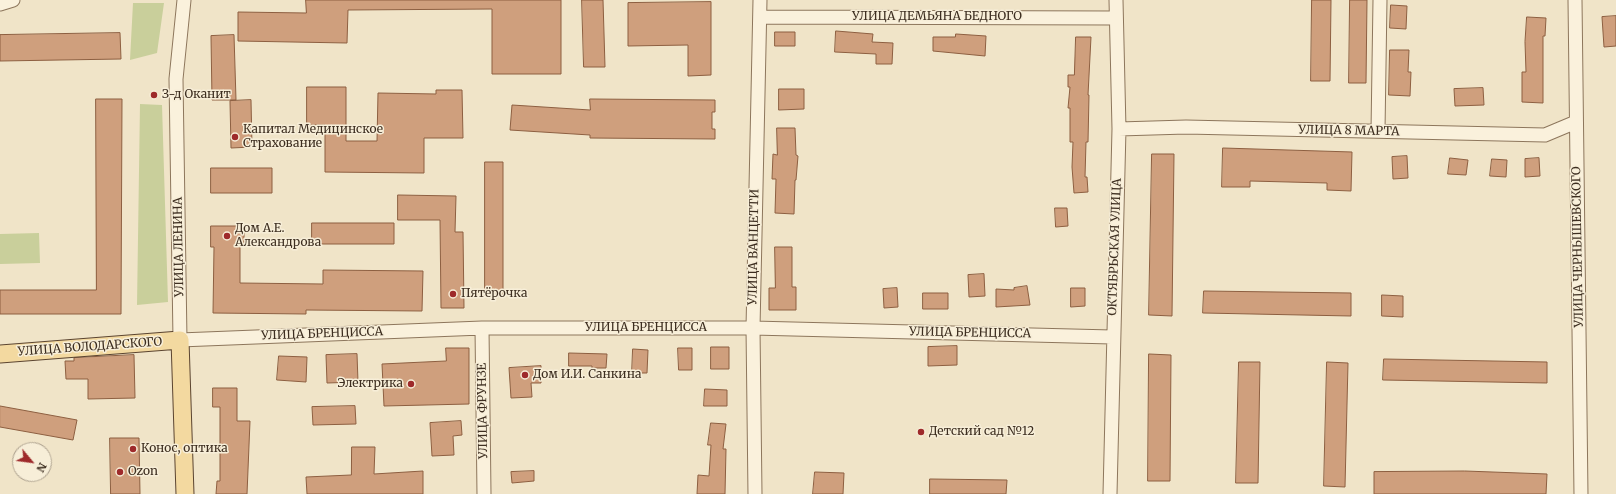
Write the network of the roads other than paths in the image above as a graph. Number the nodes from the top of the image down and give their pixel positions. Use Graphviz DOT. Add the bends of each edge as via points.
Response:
graph roads {
  1 [pos="13,0"];
  2 [pos="184,0"];
  3 [pos="760,0"];
  4 [pos="1116,0"];
  5 [pos="1380,0"];
  6 [pos="1575,0"];
  7 [pos="0,4"];
  8 [pos="760,17"];
  9 [pos="1115,18"];
  10 [pos="1576,122"];
  11 [pos="1119,129"];
  12 [pos="1378,131"];
  13 [pos="482,328"];
  14 [pos="753,328"];
  15 [pos="1112,337"];
  16 [pos="180,340"];
  17 [pos="0,354"];
  18 [pos="185,494"];
  19 [pos="484,494"];
  20 [pos="755,494"];
  21 [pos="1110,494"];
  22 [pos="1581,494"];
  1 -- 7 [label="street"];
  2 -- 16 [label="street, УЛИЦА ЛЕНИНА" via="176,79"];
  3 -- 8 [label="street, УЛИЦА ВАНЦЕТТИ"];
  4 -- 9 [label="street, ОКТЯБРЬСКАЯ УЛИЦА"];
  5 -- 12 [label="street"];
  6 -- 10 [label="street, УЛИЦА ЧЕРНЫШЕВСКОГО"];
  8 -- 9 [label="street, УЛИЦА ДЕМЬЯНА БЕДНОГО"];
  8 -- 14 [label="street, УЛИЦА ВАНЦЕТТИ"];
  9 -- 11 [label="street, ОКТЯБРЬСКАЯ УЛИЦА"];
  10 -- 12 [label="street, УЛИЦА 8 МАРТА" via="1545,135"];
  10 -- 22 [label="street, УЛИЦА ЧЕРНЫШЕВСКОГО"];
  11 -- 12 [label="street, УЛИЦА 8 МАРТА" via="1186,127"];
  11 -- 15 [label="street, ОКТЯБРЬСКАЯ УЛИЦА"];
  13 -- 14 [label="street, УЛИЦА БРЕНЦИССА"];
  13 -- 16 [label="street, УЛИЦА БРЕНЦИССА"];
  13 -- 19 [label="street, УЛИЦА ФРУНЗЕ"];
  14 -- 15 [label="street, УЛИЦА БРЕНЦИССА"];
  14 -- 20 [label="street, УЛИЦА ВАНЦЕТТИ"];
  15 -- 21 [label="street, ОКТЯБРЬСКАЯ УЛИЦА"];
  16 -- 17 [label="main road, УЛИЦА ВОЛОДАРСКОГО"];
  16 -- 18 [label="main road, УЛИЦА ЛЕНИНА"];
}
